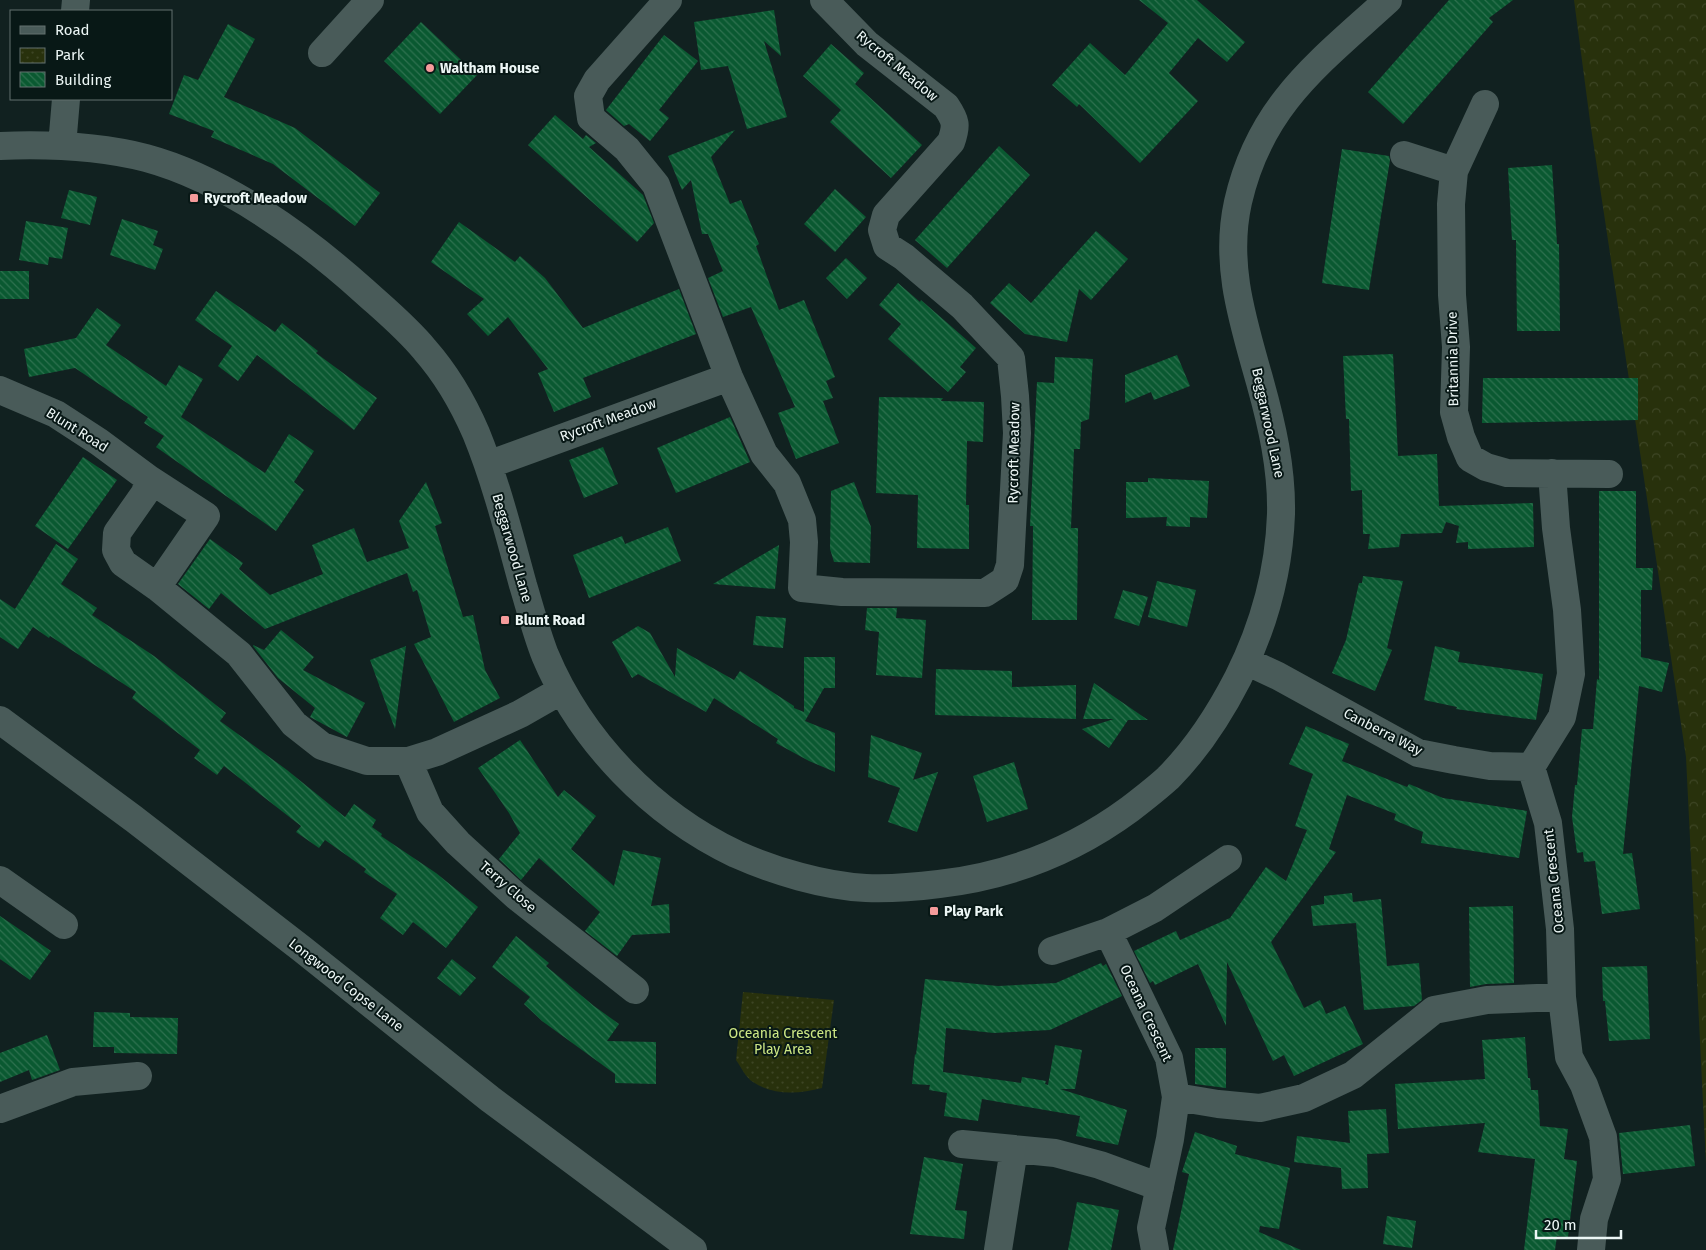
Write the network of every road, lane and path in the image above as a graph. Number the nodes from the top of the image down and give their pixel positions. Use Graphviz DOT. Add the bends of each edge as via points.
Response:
graph roads {
  1 [pos="370,0"];
  2 [pos="668,0"];
  3 [pos="824,0"];
  4 [pos="1388,0"];
  5 [pos="322,53"];
  6 [pos="66,100"];
  7 [pos="1485,104"];
  8 [pos="0,146"];
  9 [pos="62,146"];
  10 [pos="1404,155"];
  11 [pos="1454,171"];
  12 [pos="730,377"];
  13 [pos="0,390"];
  14 [pos="488,465"];
  15 [pos="1552,473"];
  16 [pos="1609,474"];
  17 [pos="149,479"];
  18 [pos="157,587"];
  19 [pos="1246,660"];
  20 [pos="562,690"];
  21 [pos="0,720"];
  22 [pos="408,762"];
  23 [pos="1531,767"];
  24 [pos="1228,859"];
  25 [pos="0,880"];
  26 [pos="64,925"];
  27 [pos="1108,932"];
  28 [pos="1052,951"];
  29 [pos="635,990"];
  30 [pos="1562,997"];
  31 [pos="138,1076"];
  32 [pos="1176,1097"];
  33 [pos="0,1109"];
  34 [pos="962,1144"];
  35 [pos="1014,1149"];
  36 [pos="1160,1187"];
  37 [pos="693,1250"];
  38 [pos="998,1250"];
  39 [pos="1156,1250"];
  40 [pos="1592,1250"];
  1 -- 5 [label="street"];
  2 -- 12 [label="street, Rycroft Meadow" via="597,80 588,96 591,118 656,184"];
  3 -- 12 [label="street, Rycroft Meadow" via="868,44 946,106 953,117 956,128 951,142 886,214 882,230 887,246 962,306 1011,358 1017,433 1010,565 1005,580 985,593 842,592 802,588 802,520 787,483 764,454"];
  4 -- 19 [label="street, Beggarwood Lane" via="1322,58 1285,99 1255,149 1239,198 1232,249 1234,273 1270,418 1281,484 1280,541 1274,575 1259,632"];
  6 -- 9 [label="street"];
  7 -- 11 [label="street, Britannia Drive"];
  8 -- 9 [label="street, Beggarwood Lane"];
  9 -- 14 [label="street, Beggarwood Lane" via="118,152 200,178 234,196 311,248 347,275 422,346 458,396"];
  10 -- 11 [label="street"];
  11 -- 15 [label="street, Britannia Drive" via="1450,204 1456,347 1454,412 1462,438 1470,458 1486,467 1507,473"];
  12 -- 14 [label="street, Rycroft Meadow"];
  13 -- 17 [label="street, Blunt Road" via="56,414"];
  14 -- 20 [label="street, Beggarwood Lane" via="533,621"];
  15 -- 16 [label="street, Britannia Drive"];
  15 -- 23 [label="street" via="1572,674 1562,717"];
  17 -- 18 [label="street" via="145,493 118,533 116,550 123,563"];
  17 -- 18 [label="street, Blunt Road" via="206,516"];
  18 -- 22 [label="street" via="239,654 294,724 322,746 367,761"];
  19 -- 20 [label="street, Beggarwood Lane" via="1210,727 1188,755 1164,782 1111,822 1068,848 1010,871 916,887 868,888 811,879 772,868 715,843 661,806 633,782 586,728"];
  19 -- 23 [label="street, Canberra Way" via="1418,753 1490,766"];
  20 -- 22 [label="street" via="520,714"];
  21 -- 37 [label="street, Longwood Copse Lane" via="302,949 490,1099"];
  22 -- 29 [label="street, Terry Close" via="430,812 458,842 516,896"];
  23 -- 30 [label="street, Oceana Crescent" via="1548,823 1560,929"];
  24 -- 27 [label="street" via="1155,908"];
  25 -- 26 [label="street"];
  27 -- 28 [label="street"];
  27 -- 32 [label="street, Oceana Crescent" via="1169,1058"];
  30 -- 32 [label="street" via="1487,1000 1434,1010 1353,1075 1304,1098 1260,1108"];
  30 -- 40 [label="street, Oceana Crescent" via="1569,1057 1584,1085 1603,1137 1607,1179 1594,1219"];
  31 -- 33 [label="street" via="73,1082"];
  32 -- 36 [label="street, Oceana Crescent"];
  34 -- 35 [label="street"];
  35 -- 36 [label="street" via="1054,1152"];
  35 -- 38 [label="street"];
  36 -- 39 [label="street, Oceana Crescent" via="1151,1228"];
}
